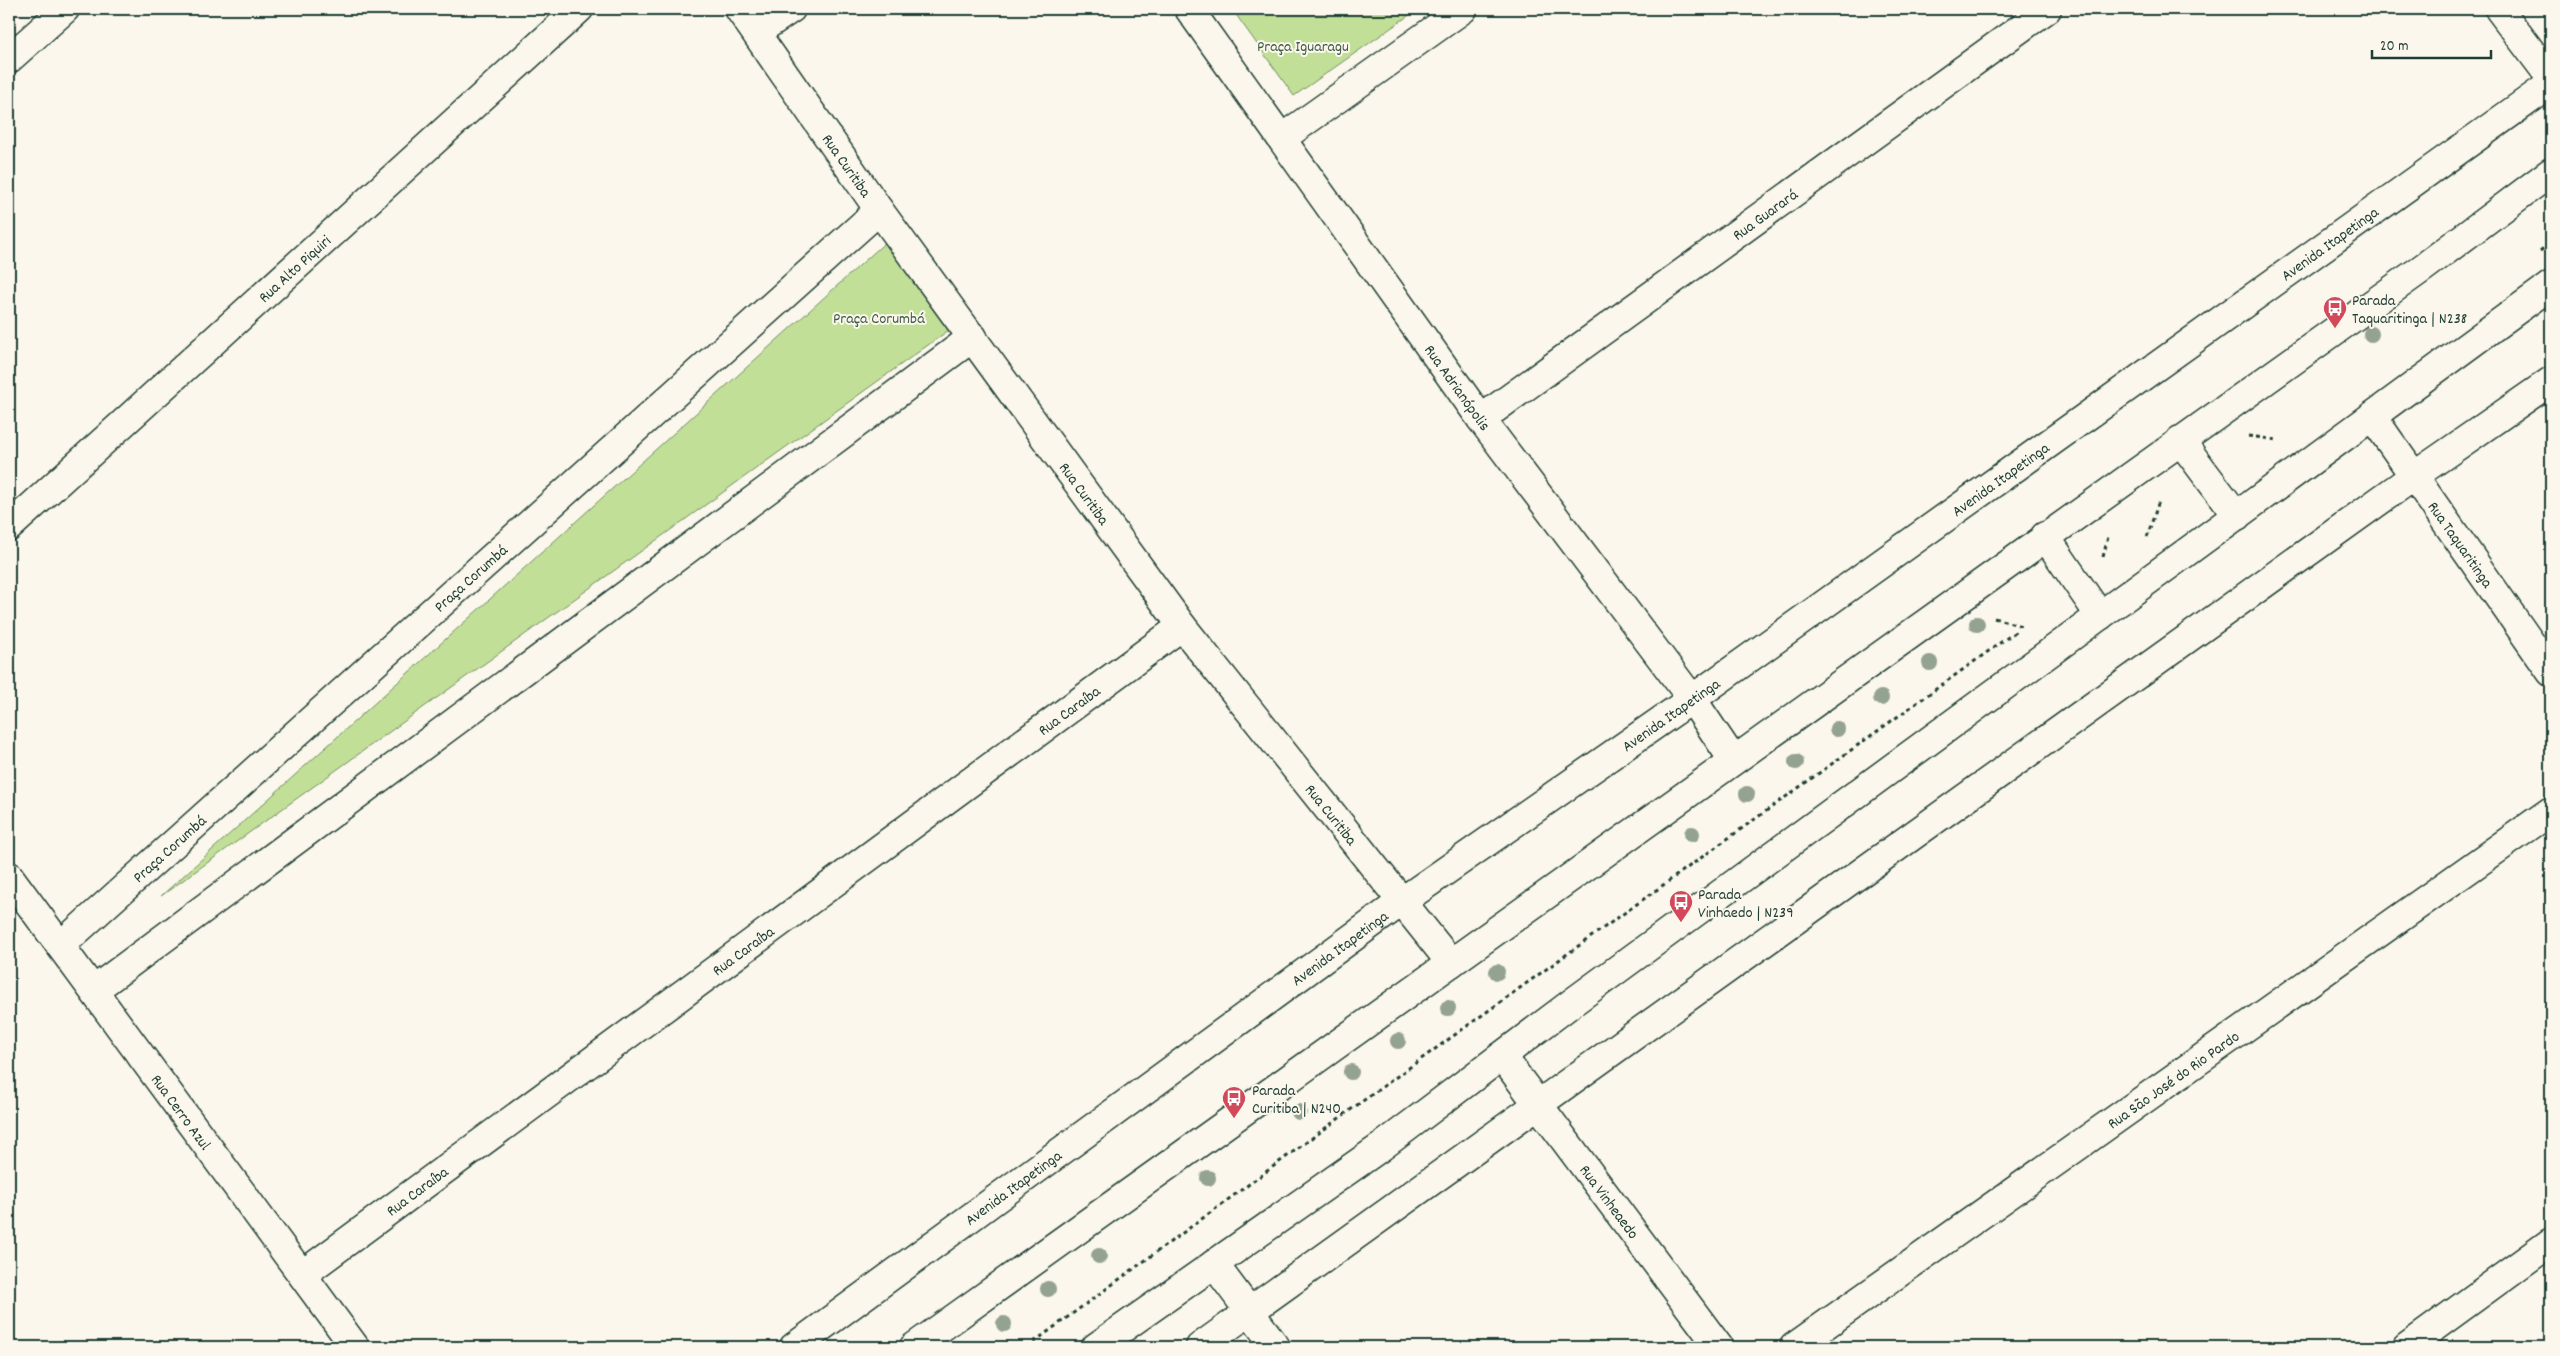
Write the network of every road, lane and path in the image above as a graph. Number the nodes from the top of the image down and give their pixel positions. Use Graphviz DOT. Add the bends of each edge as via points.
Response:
graph roads {
  1 [pos="66,9"];
  2 [pos="579,9"];
  3 [pos="740,9"];
  4 [pos="791,9"];
  5 [pos="1189,9"];
  6 [pos="1463,9"];
  7 [pos="2047,9"];
  8 [pos="2500,9"];
  9 [pos="757,32"];
  10 [pos="9,59"];
  11 [pos="2551,78"];
  12 [pos="2551,84"];
  13 [pos="1282,138"];
  14 [pos="2551,172"];
  15 [pos="878,210"];
  16 [pos="2551,285"];
  17 [pos="973,337"];
  18 [pos="2551,381"];
  19 [pos="2372,416"];
  20 [pos="1481,419"];
  21 [pos="2180,440"];
  22 [pos="2414,476"];
  23 [pos="2159,500"];
  24 [pos="2237,516"];
  25 [pos="9,527"];
  26 [pos="2045,536"];
  27 [pos="2140,542"];
  28 [pos="2100,616"];
  29 [pos="1182,626"];
  30 [pos="2022,626"];
  31 [pos="2551,672"];
  32 [pos="1692,699"];
  33 [pos="1733,760"];
  34 [pos="2551,810"];
  35 [pos="9,876"];
  36 [pos="1401,902"];
  37 [pos="61,945"];
  38 [pos="1451,963"];
  39 [pos="94,990"];
  40 [pos="1502,1056"];
  41 [pos="1539,1106"];
  42 [pos="2551,1242"];
  43 [pos="1214,1264"];
  44 [pos="303,1274"];
  45 [pos="1250,1310"];
  46 [pos="356,1347"];
  47 [pos="794,1347"];
  48 [pos="914,1347"];
  49 [pos="1027,1347"];
  50 [pos="1096,1347"];
  51 [pos="1200,1347"];
  52 [pos="1276,1347"];
  53 [pos="1719,1347"];
  54 [pos="1794,1347"];
  55 [pos="2406,1347"];
  1 -- 10 [label="street"];
  2 -- 25 [label="street, Rua Alto Piquiri"];
  3 -- 9 [label="street, Rua Curitiba"];
  4 -- 9 [label="street"];
  5 -- 13 [label="street, Rua Adrianópolis"];
  6 -- 13 [label="street"];
  7 -- 20 [label="street, Rua Guarará"];
  8 -- 11 [label="street"];
  9 -- 15 [label="street, Rua Curitiba"];
  12 -- 32 [label="street, Avenida Itapetinga"];
  13 -- 20 [label="street, Rua Adrianópolis"];
  14 -- 21 [label="street"];
  15 -- 17 [label="street, Rua Curitiba"];
  15 -- 37 [label="street, Praça Corumbá"];
  16 -- 19 [label="street"];
  17 -- 29 [label="street, Rua Curitiba"];
  17 -- 39 [label="street"];
  18 -- 22 [label="street"];
  19 -- 22 [label="street, Rua Taquaritinga"];
  19 -- 24 [label="street"];
  20 -- 32 [label="street, Rua Adrianópolis"];
  21 -- 24 [label="street"];
  21 -- 26 [label="street"];
  22 -- 31 [label="street, Rua Taquaritinga"];
  22 -- 41 [label="street"];
  23 -- 27 [label="path" via="2148,536"];
  24 -- 28 [label="street"];
  26 -- 28 [label="street"];
  26 -- 33 [label="street"];
  28 -- 40 [label="street"];
  29 -- 36 [label="street, Rua Curitiba"];
  29 -- 44 [label="street, Rua Caraíba"];
  30 -- 49 [label="path"];
  32 -- 33 [label="street, Rua Adrianópolis"];
  32 -- 36 [label="street, Avenida Itapetinga"];
  33 -- 38 [label="street"];
  34 -- 54 [label="street, Rua São José do Rio Pardo"];
  35 -- 37 [label="street, Rua Cerro Azul"];
  36 -- 38 [label="street, Rua Curitiba"];
  36 -- 47 [label="street, Avenida Itapetinga"];
  37 -- 39 [label="street, Rua Cerro Azul"];
  38 -- 48 [label="street"];
  39 -- 44 [label="street, Rua Cerro Azul"];
  40 -- 41 [label="street, Rua Vinheaedo"];
  40 -- 43 [label="street" via="1381,1147"];
  41 -- 45 [label="street"];
  41 -- 53 [label="street, Rua Vinheaedo"];
  42 -- 55 [label="street"];
  43 -- 45 [label="street"];
  43 -- 50 [label="street"];
  44 -- 46 [label="street, Rua Cerro Azul"];
  45 -- 51 [label="street"];
  45 -- 52 [label="street"];
}
